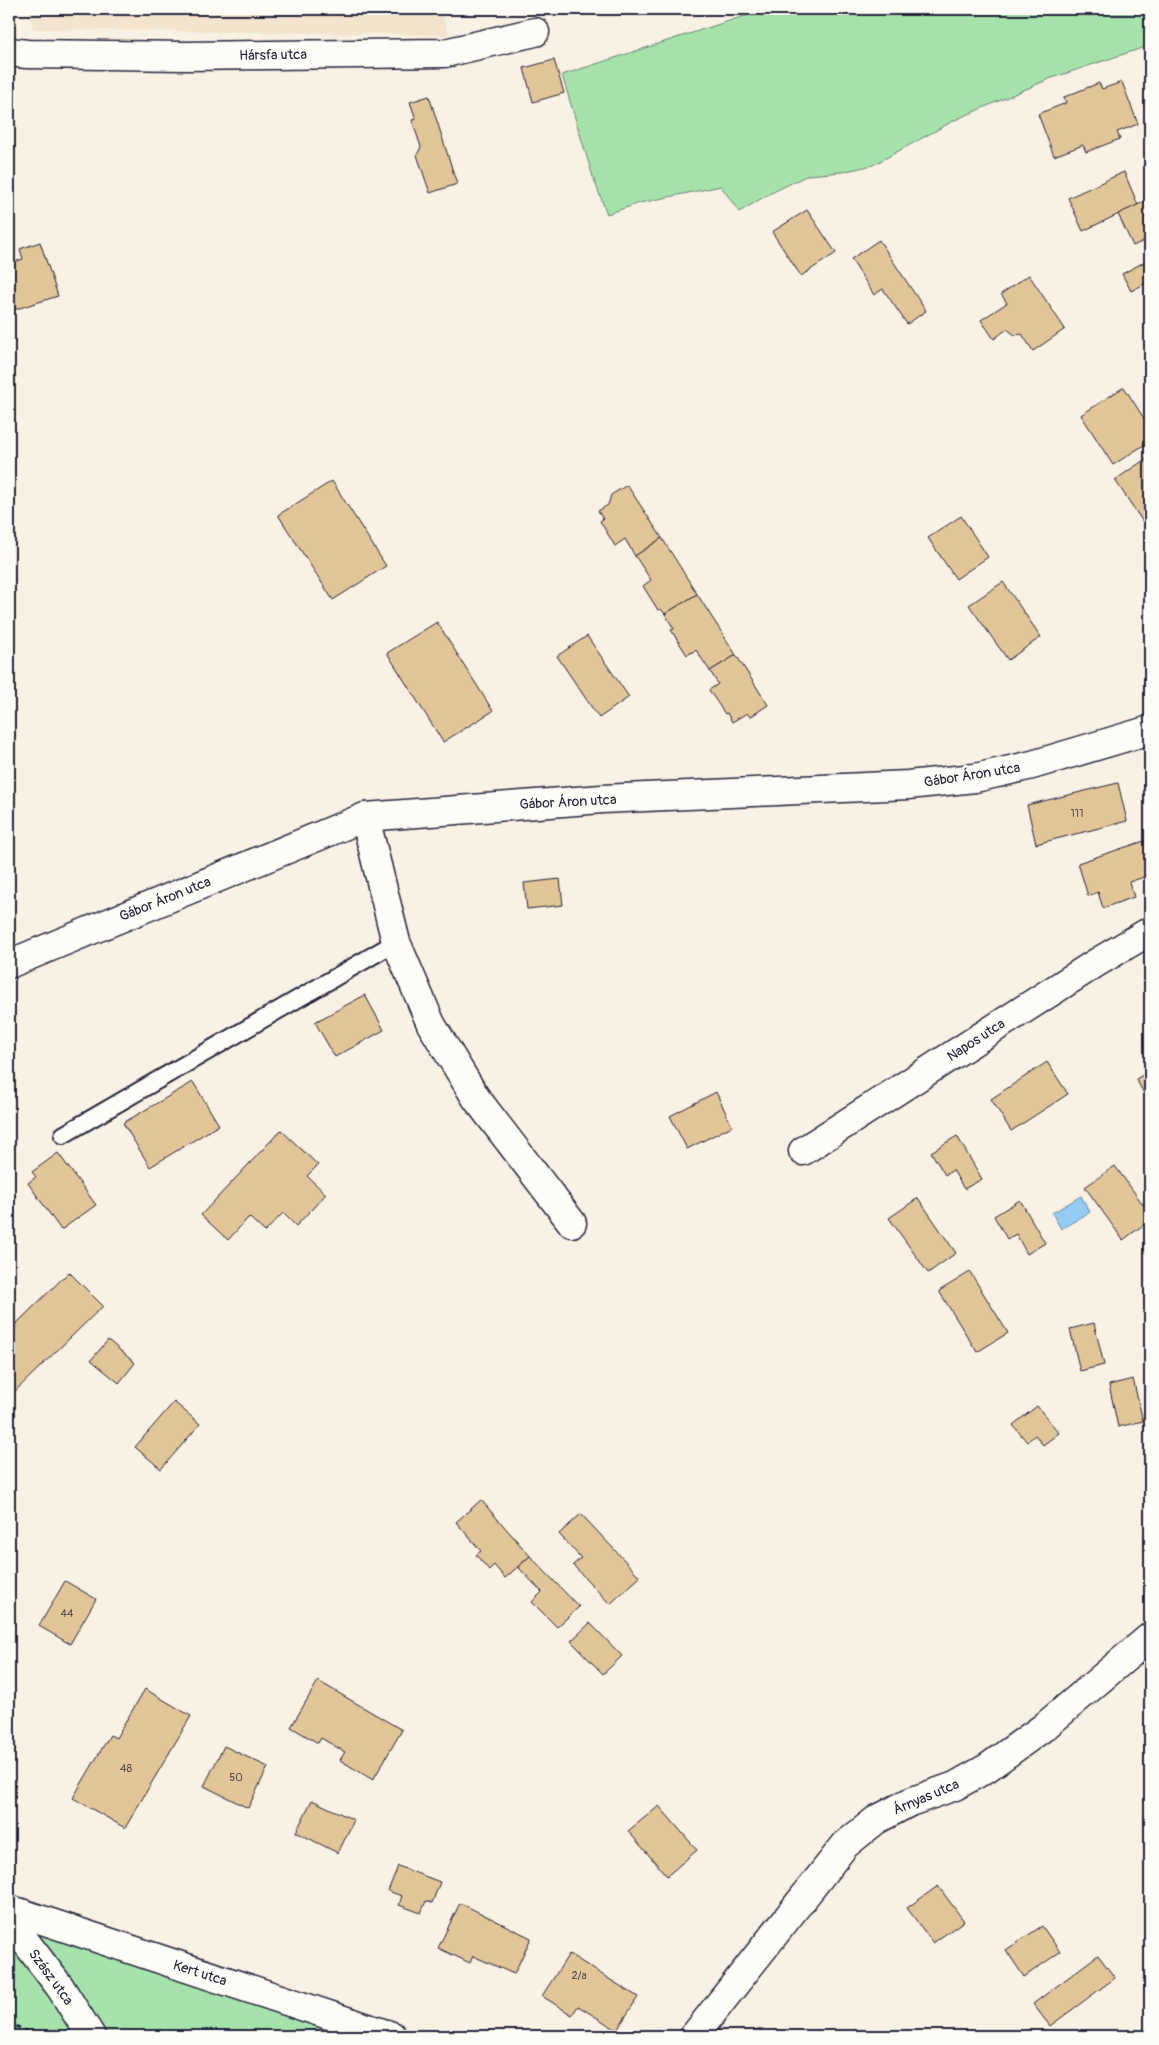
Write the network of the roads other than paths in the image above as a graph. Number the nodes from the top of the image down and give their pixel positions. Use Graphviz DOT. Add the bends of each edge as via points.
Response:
graph roads {
  1 [pos="535,32"];
  2 [pos="9,52"];
  3 [pos="1150,730"];
  4 [pos="365,817"];
  5 [pos="1150,931"];
  6 [pos="396,942"];
  7 [pos="9,964"];
  8 [pos="63,1135"];
  9 [pos="803,1151"];
  10 [pos="572,1223"];
  11 [pos="1150,1637"];
  12 [pos="9,1909"];
  13 [pos="9,1920"];
  14 [pos="91,2036"];
  15 [pos="392,2036"];
  16 [pos="694,2036"];
  1 -- 2 [label="street, Hársfa utca" via="444,53 186,56"];
  3 -- 4 [label="street, Gábor Áron utca" via="1032,765 975,778 908,786 602,799"];
  4 -- 6 [label="street"];
  4 -- 7 [label="street, Gábor Áron utca"];
  5 -- 9 [label="street, Napos utca"];
  6 -- 8 [label="lane"];
  6 -- 10 [label="street" via="431,1024 476,1098"];
  11 -- 16 [label="street, Árnyas utca" via="1044,1726 987,1768 876,1820 846,1845"];
  12 -- 15 [label="street, Kert utca"];
  13 -- 14 [label="street, Szász utca" via="60,1987"];
}
